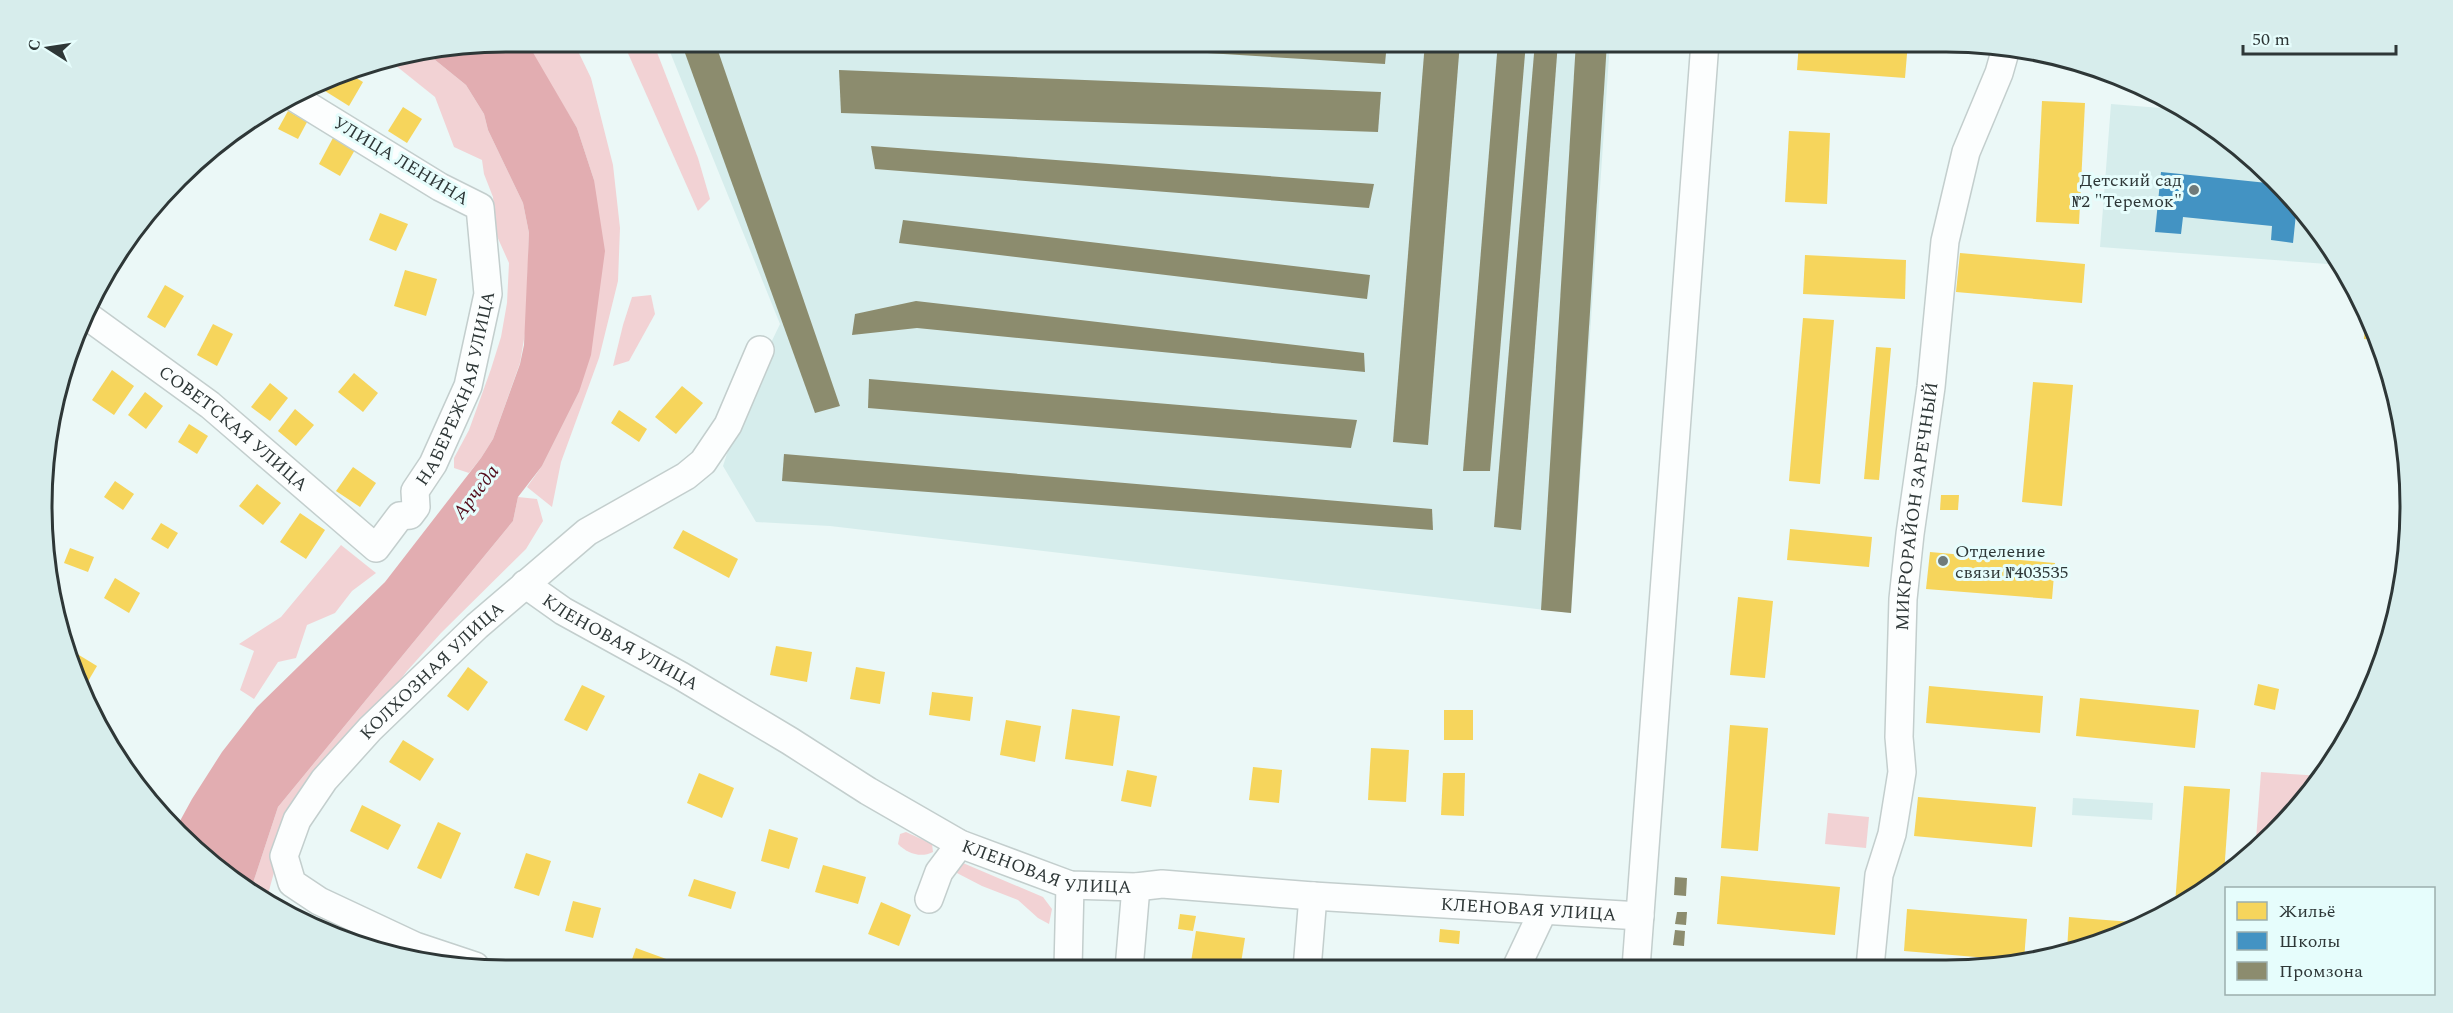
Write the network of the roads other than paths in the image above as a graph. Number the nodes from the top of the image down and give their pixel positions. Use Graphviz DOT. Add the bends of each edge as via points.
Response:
graph roads {
  1 [pos="1704,52"];
  2 [pos="2004,56"];
  3 [pos="301,102"];
  4 [pos="480,207"];
  5 [pos="93,320"];
  6 [pos="760,350"];
  7 [pos="376,548"];
  8 [pos="525,584"];
  9 [pos="960,844"];
  10 [pos="1070,885"];
  11 [pos="1136,887"];
  12 [pos="1313,896"];
  13 [pos="929,899"];
  14 [pos="1543,911"];
  15 [pos="1640,916"];
  16 [pos="449,957"];
  17 [pos="1068,960"];
  18 [pos="1130,960"];
  19 [pos="1308,960"];
  20 [pos="1520,960"];
  21 [pos="1637,960"];
  22 [pos="1871,960"];
  1 -- 15 [label="street"];
  2 -- 22 [label="street, МИКРОРАЙОН ЗАРЕЧНЫЙ" via="1966,152 1945,241 1931,387 1903,599 1899,737 1902,772 1892,834 1880,875"];
  3 -- 4 [label="street, УЛИЦА ЛЕНИНА" via="440,187"];
  4 -- 7 [label="street, НАБЕРЕЖНАЯ УЛИЦА" via="488,294 468,386 432,464 415,491 416,507 410,515 400,516"];
  5 -- 7 [label="street, СОВЕТСКАЯ УЛИЦА" via="210,405"];
  6 -- 8 [label="street, КОЛХОЗНАЯ УЛИЦА" via="728,425 703,462 686,476 587,532"];
  8 -- 9 [label="street, КЛЕНОВАЯ УЛИЦА" via="563,611 681,676"];
  8 -- 16 [label="street, КОЛХОЗНАЯ УЛИЦА" via="370,729 324,780 297,820 284,856 292,883 319,901"];
  9 -- 10 [label="street, КЛЕНОВАЯ УЛИЦА"];
  9 -- 13 [label="street" via="939,872"];
  10 -- 11 [label="street, КЛЕНОВАЯ УЛИЦА"];
  10 -- 17 [label="street"];
  11 -- 12 [label="street, КЛЕНОВАЯ УЛИЦА" via="1162,884"];
  11 -- 18 [label="street"];
  12 -- 14 [label="street, КЛЕНОВАЯ УЛИЦА"];
  12 -- 19 [label="street"];
  14 -- 15 [label="street, КЛЕНОВАЯ УЛИЦА"];
  14 -- 20 [label="street"];
  15 -- 21 [label="street"];
}
